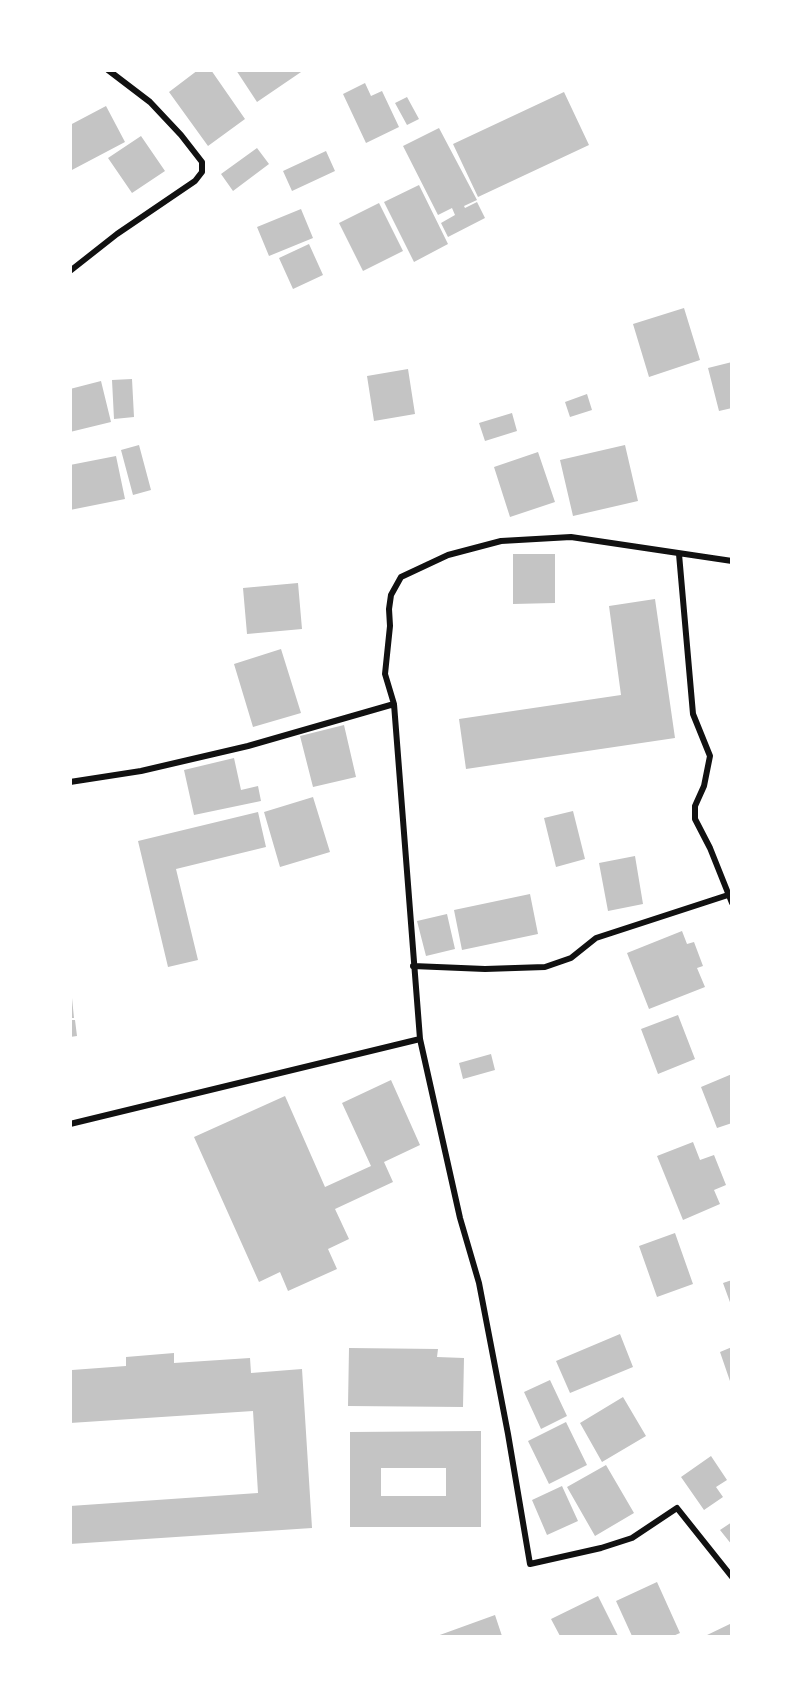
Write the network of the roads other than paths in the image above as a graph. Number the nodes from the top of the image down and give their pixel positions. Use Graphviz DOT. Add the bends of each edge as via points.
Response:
graph roads {
  1 [pos="108,70"];
  2 [pos="70,271"];
  3 [pos="679,554"];
  4 [pos="732,561"];
  5 [pos="394,704"];
  6 [pos="70,782"];
  7 [pos="728,894"];
  8 [pos="732,903"];
  9 [pos="413,966"];
  10 [pos="420,1039"];
  11 [pos="70,1124"];
  12 [pos="732,1578"];
  1 -- 2 [label="street" via="150,102 181,135 203,167 195,181"];
  3 -- 4 [label="street"];
  3 -- 5 [label="street" via="571,537 501,541 448,555 401,577 391,595 385,674"];
  3 -- 7 [label="street" via="693,714 710,756 695,806 695,819"];
  5 -- 6 [label="street" via="248,746 141,771"];
  5 -- 9 [label="street"];
  7 -- 8 [label="street"];
  7 -- 9 [label="street" via="596,938 571,958 545,967"];
  9 -- 10 [label="street"];
  10 -- 11 [label="street"];
  10 -- 12 [label="street" via="460,1218 479,1283 530,1564 632,1538 677,1508"];
}
